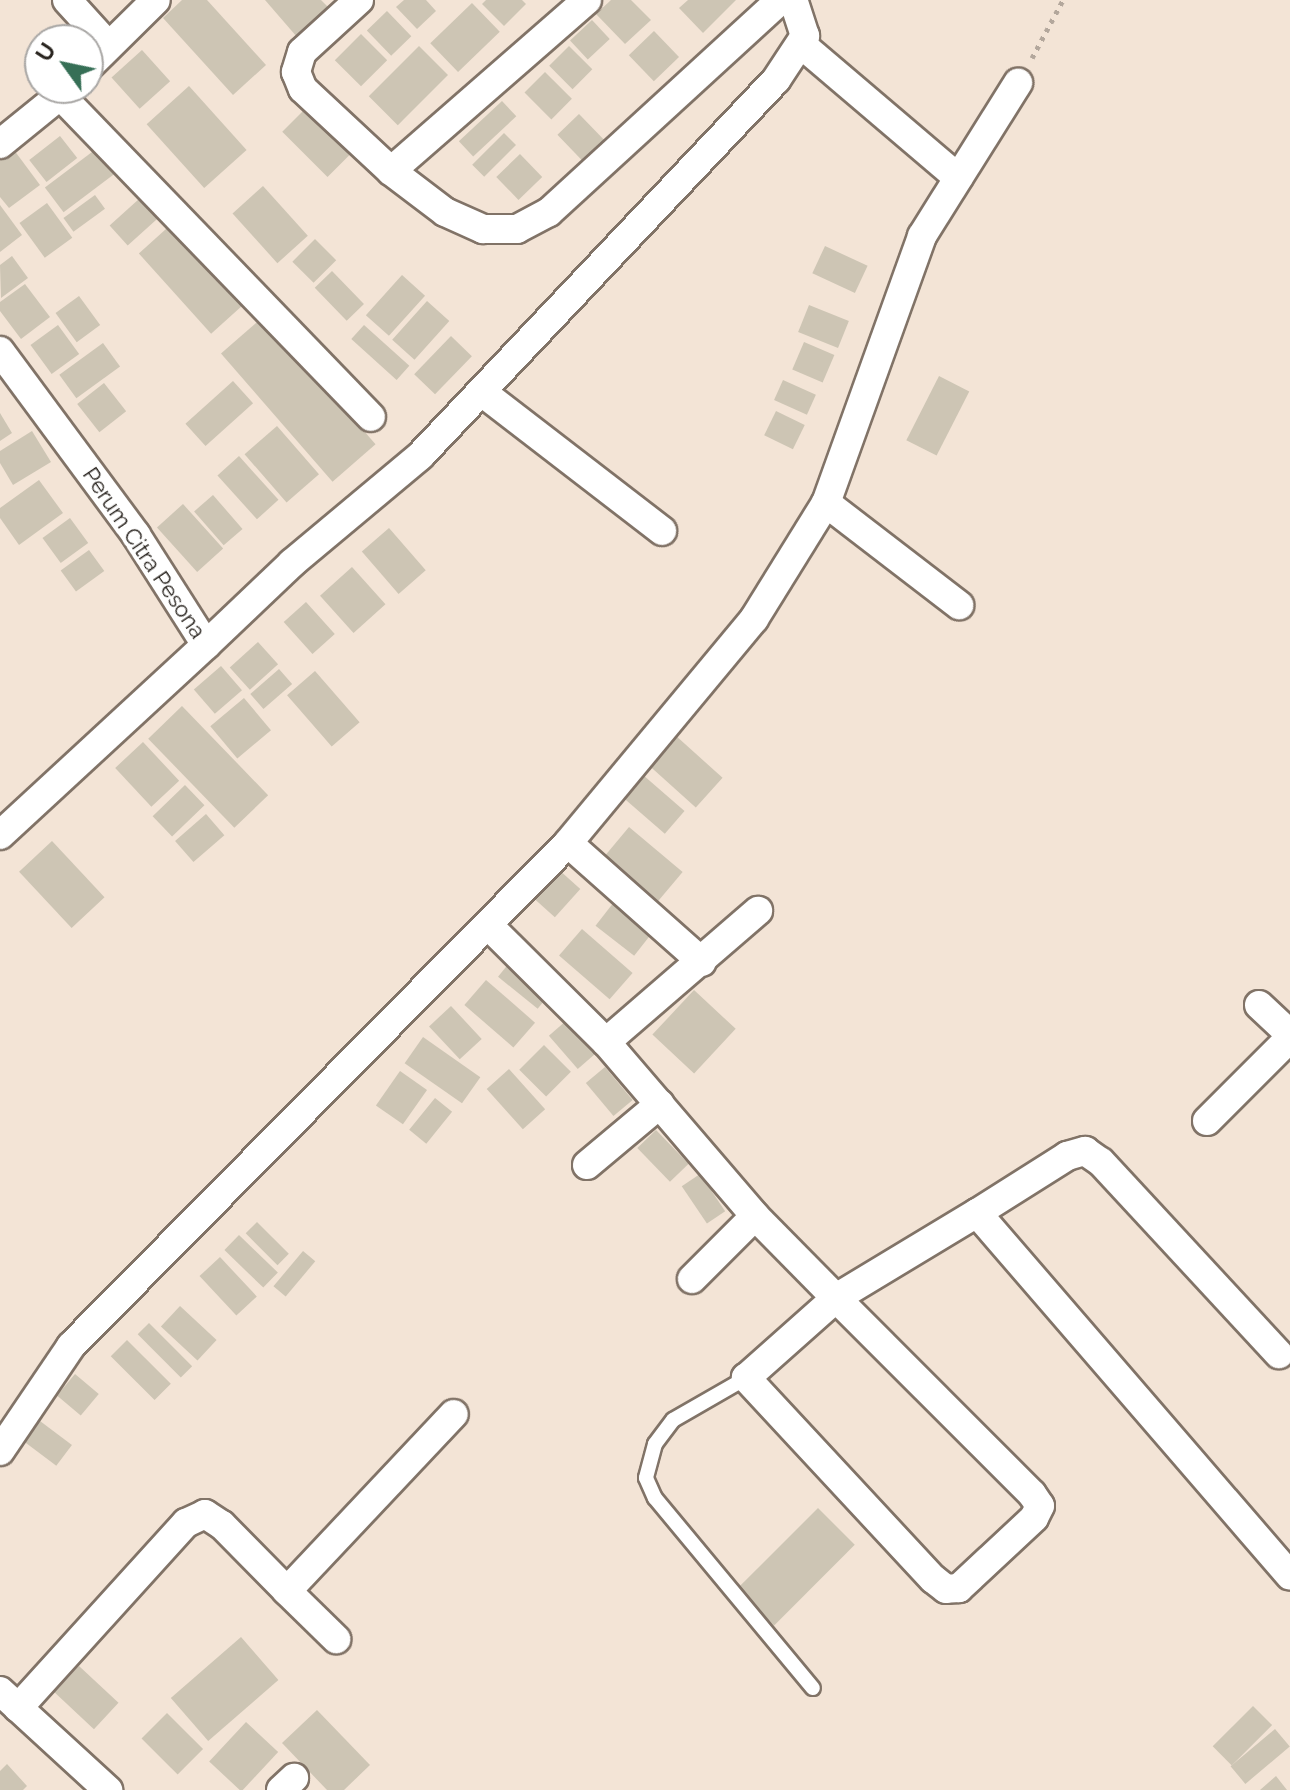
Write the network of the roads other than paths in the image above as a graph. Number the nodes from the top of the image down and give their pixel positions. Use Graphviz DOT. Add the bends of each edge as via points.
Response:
graph roads {
  1 [pos="67,0"];
  2 [pos="156,0"];
  3 [pos="359,0"];
  4 [pos="587,0"];
  5 [pos="780,0"];
  6 [pos="793,0"];
  7 [pos="108,45"];
  8 [pos="802,45"];
  9 [pos="104,49"];
  10 [pos="1018,83"];
  11 [pos="50,104"];
  12 [pos="76,104"];
  13 [pos="0,144"];
  14 [pos="391,171"];
  15 [pos="949,171"];
  16 [pos="0,351"];
  17 [pos="483,393"];
  18 [pos="371,417"];
  19 [pos="826,503"];
  20 [pos="662,531"];
  21 [pos="959,605"];
  22 [pos="206,645"];
  23 [pos="0,835"];
  24 [pos="568,843"];
  25 [pos="758,911"];
  26 [pos="489,926"];
  27 [pos="702,962"];
  28 [pos="1259,1005"];
  29 [pos="1290,1036"];
  30 [pos="606,1042"];
  31 [pos="660,1104"];
  32 [pos="1207,1121"];
  33 [pos="587,1165"];
  34 [pos="977,1213"];
  35 [pos="755,1216"];
  36 [pos="692,1279"];
  37 [pos="836,1298"];
  38 [pos="1279,1354"];
  39 [pos="746,1378"];
  40 [pos="454,1414"];
  41 [pos="0,1451"];
  42 [pos="1290,1576"];
  43 [pos="287,1591"];
  44 [pos="336,1639"];
  45 [pos="813,1688"];
  46 [pos="9,1700"];
  47 [pos="108,1790"];
  1 -- 7 [label="street"];
  2 -- 7 [label="street"];
  3 -- 14 [label="street" via="302,52 296,72 303,89"];
  4 -- 14 [label="street"];
  5 -- 14 [label="street" via="549,212 517,229 483,229 445,212"];
  6 -- 8 [label="street" via="802,20"];
  7 -- 9 [label="street"];
  8 -- 15 [label="street"];
  8 -- 17 [label="street" via="766,91"];
  10 -- 15 [label="street"];
  11 -- 13 [label="street"];
  12 -- 18 [label="street"];
  15 -- 19 [label="street"];
  16 -- 22 [label="street, Perum Citra Pesona" via="136,535"];
  17 -- 20 [label="street"];
  17 -- 22 [label="street" via="420,456 292,563"];
  19 -- 21 [label="street"];
  19 -- 24 [label="street" via="754,619"];
  22 -- 23 [label="street, Perum Citra Pesona"];
  24 -- 26 [label="street"];
  24 -- 27 [label="street"];
  25 -- 27 [label="street"];
  26 -- 30 [label="street"];
  26 -- 41 [label="street" via="71,1346"];
  27 -- 30 [label="street"];
  28 -- 29 [label="street"];
  29 -- 32 [label="street"];
  30 -- 31 [label="street"];
  31 -- 33 [label="street"];
  31 -- 35 [label="street"];
  34 -- 37 [label="street"];
  34 -- 38 [label="street" via="1067,1156 1085,1151"];
  34 -- 42 [label="street"];
  35 -- 36 [label="street"];
  35 -- 37 [label="street"];
  37 -- 39 [label="street"];
  37 -- 39 [label="street" via="1040,1506 1034,1518 959,1588 946,1589 933,1579"];
  39 -- 45 [label="lane" via="673,1420 655,1444 646,1478 655,1498"];
  40 -- 43 [label="street"];
  43 -- 44 [label="street"];
  43 -- 46 [label="street" via="205,1514 186,1523"];
  46 -- 47 [label="street"];
}
